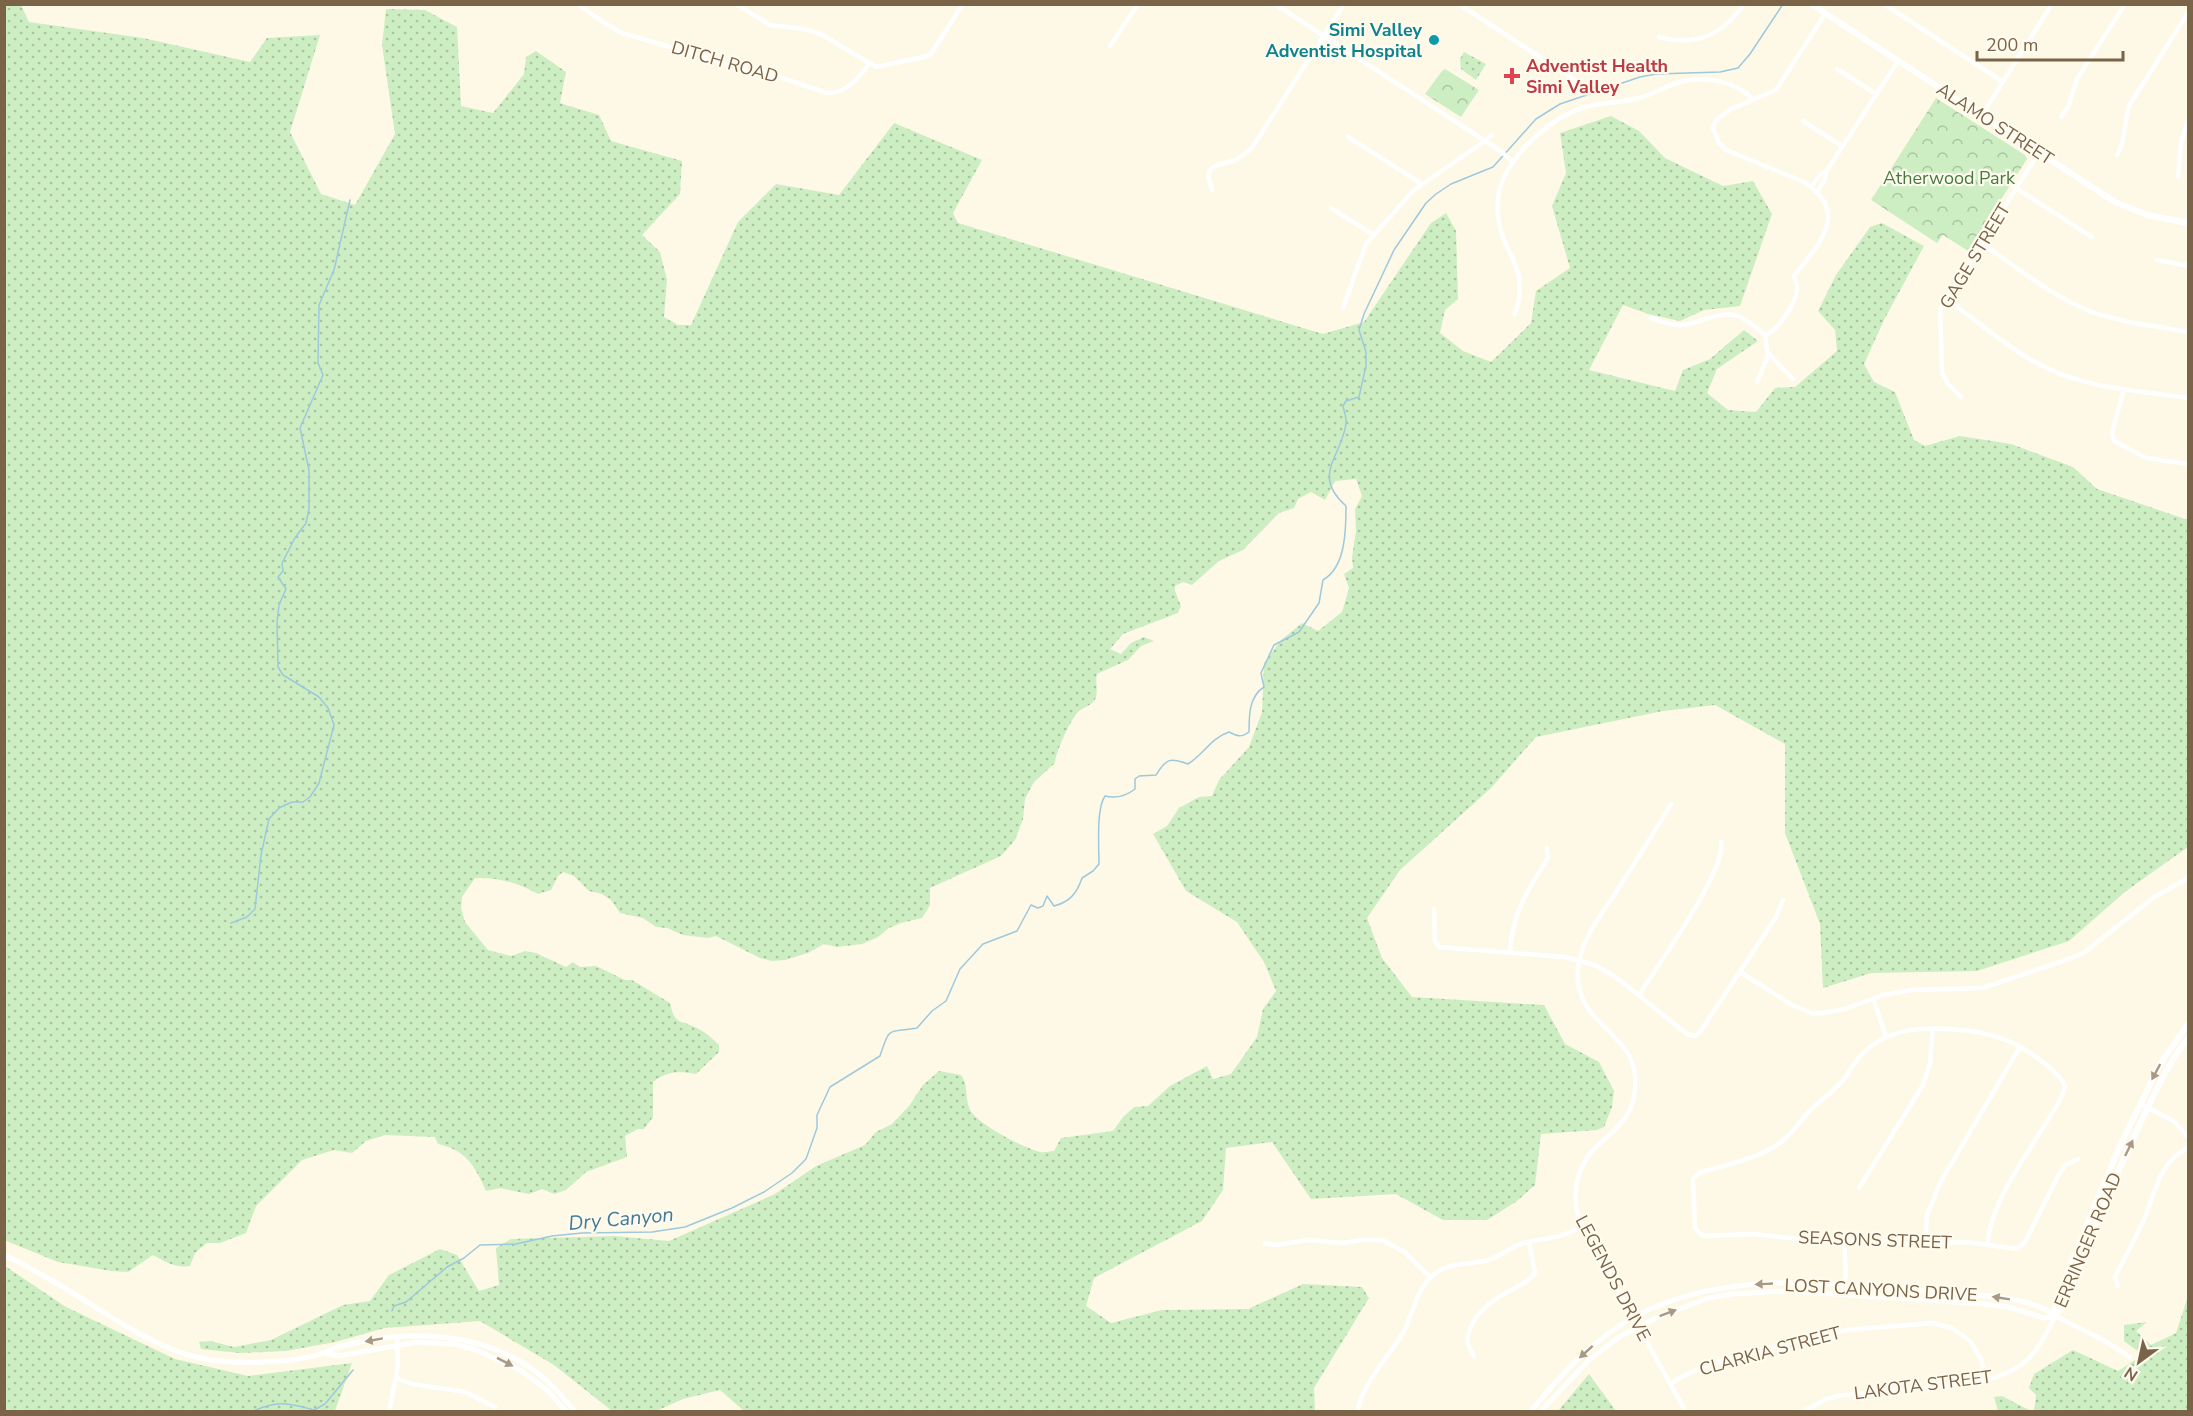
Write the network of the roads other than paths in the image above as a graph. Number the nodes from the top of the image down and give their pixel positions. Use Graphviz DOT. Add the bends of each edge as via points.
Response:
graph roads {
  1 [pos="577,4"];
  2 [pos="736,4"];
  3 [pos="963,4"];
  4 [pos="1138,4"];
  5 [pos="1275,4"];
  6 [pos="1344,4"];
  7 [pos="1459,4"];
  8 [pos="1811,4"];
  9 [pos="1884,4"];
  10 [pos="2043,4"];
  11 [pos="2125,4"];
  12 [pos="1742,5"];
  13 [pos="2051,7"];
  14 [pos="2188,13"];
  15 [pos="1825,14"];
  16 [pos="1324,36"];
  17 [pos="1659,37"];
  18 [pos="1110,46"];
  19 [pos="1898,61"];
  20 [pos="869,64"];
  21 [pos="1837,69"];
  22 [pos="2002,81"];
  23 [pos="1581,84"];
  24 [pos="1876,94"];
  25 [pos="1753,99"];
  26 [pos="1982,115"];
  27 [pos="2061,117"];
  28 [pos="1803,121"];
  29 [pos="2188,121"];
  30 [pos="1491,135"];
  31 [pos="1348,137"];
  32 [pos="1485,141"];
  33 [pos="1842,146"];
  34 [pos="2039,152"];
  35 [pos="2117,155"];
  36 [pos="1513,162"];
  37 [pos="1826,172"];
  38 [pos="2178,177"];
  39 [pos="1422,184"];
  40 [pos="1811,187"];
  41 [pos="2016,188"];
  42 [pos="1212,190"];
  43 [pos="1816,192"];
  44 [pos="1331,208"];
  45 [pos="2188,223"];
  46 [pos="1374,235"];
  47 [pos="2092,237"];
  48 [pos="1981,243"];
  49 [pos="2157,260"];
  50 [pos="2188,266"];
  51 [pos="1946,299"];
  52 [pos="1343,308"];
  53 [pos="1515,314"];
  54 [pos="1651,318"];
  55 [pos="2188,332"];
  56 [pos="1765,335"];
  57 [pos="1768,353"];
  58 [pos="1793,380"];
  59 [pos="1757,382"];
  60 [pos="2124,389"];
  61 [pos="1961,397"];
  62 [pos="2188,398"];
  63 [pos="2188,464"];
  64 [pos="1671,804"];
  65 [pos="1721,842"];
  66 [pos="1547,848"];
  67 [pos="2188,878"];
  68 [pos="1783,900"];
  69 [pos="1434,909"];
  70 [pos="1510,952"];
  71 [pos="1580,960"];
  72 [pos="1740,972"];
  73 [pos="1639,995"];
  74 [pos="1873,999"];
  75 [pos="2188,1024"];
  76 [pos="1933,1028"];
  77 [pos="1886,1036"];
  78 [pos="2188,1038"];
  79 [pos="2020,1047"];
  80 [pos="2141,1104"];
  81 [pos="2148,1107"];
  82 [pos="2188,1137"];
  83 [pos="2188,1147"];
  84 [pos="2078,1159"];
  85 [pos="1859,1188"];
  86 [pos="1582,1226"];
  87 [pos="1529,1242"];
  88 [pos="1844,1242"];
  89 [pos="1925,1242"];
  90 [pos="1265,1243"];
  91 [pos="1987,1244"];
  92 [pos="4,1255"];
  93 [pos="1430,1277"];
  94 [pos="1845,1284"];
  95 [pos="2118,1286"];
  96 [pos="1843,1294"];
  97 [pos="2055,1316"];
  98 [pos="1634,1318"];
  99 [pos="1639,1327"];
  100 [pos="397,1336"];
  101 [pos="398,1345"];
  102 [pos="325,1353"];
  103 [pos="1474,1356"];
  104 [pos="2130,1358"];
  105 [pos="396,1378"];
  106 [pos="1985,1380"];
  107 [pos="1670,1384"];
  108 [pos="495,1407"];
  109 [pos="389,1412"];
  110 [pos="567,1412"];
  111 [pos="576,1412"];
  112 [pos="1357,1412"];
  113 [pos="1530,1412"];
  114 [pos="1540,1412"];
  115 [pos="1686,1412"];
  116 [pos="1802,1412"];
  1 -- 20 [label="street, DITCH ROAD" via="622,33 827,93 846,88"];
  2 -- 20 [label="street" via="770,25 821,34"];
  3 -- 20 [label="street" via="928,56 880,67"];
  4 -- 18 [label="street"];
  5 -- 16 [label="street"];
  6 -- 16 [label="street"];
  7 -- 23 [label="street"];
  8 -- 15 [label="main road, ALAMO STREET"];
  9 -- 22 [label="street"];
  10 -- 13 [label="street"];
  11 -- 27 [label="street" via="2077,79"];
  12 -- 17 [label="street" via="1726,26 1708,36 1672,41"];
  13 -- 22 [label="street"];
  14 -- 35 [label="street" via="2130,104"];
  15 -- 19 [label="main road, ALAMO STREET"];
  15 -- 25 [label="street" via="1776,90"];
  16 -- 32 [label="street"];
  16 -- 42 [label="street" via="1252,148 1236,160 1211,169 1208,176"];
  19 -- 24 [label="street"];
  19 -- 26 [label="main road, ALAMO STREET"];
  21 -- 24 [label="street"];
  22 -- 26 [label="street"];
  24 -- 33 [label="street"];
  25 -- 36 [label="street" via="1728,82 1686,81 1642,97 1585,107 1545,128"];
  25 -- 40 [label="street" via="1716,120 1713,128 1719,142 1726,150"];
  26 -- 34 [label="main road, ALAMO STREET"];
  28 -- 33 [label="street"];
  29 -- 38 [label="street" via="2181,142"];
  30 -- 32 [label="street"];
  31 -- 39 [label="street"];
  32 -- 36 [label="street"];
  32 -- 39 [label="street"];
  33 -- 37 [label="street"];
  34 -- 41 [label="street, GAGE STREET"];
  34 -- 45 [label="main road, ALAMO STREET" via="2115,202 2147,215"];
  36 -- 53 [label="street" via="1500,187 1498,203 1502,233 1519,279"];
  37 -- 40 [label="street"];
  37 -- 43 [label="street"];
  39 -- 46 [label="street"];
  40 -- 43 [label="street"];
  41 -- 47 [label="street"];
  41 -- 48 [label="street, GAGE STREET"];
  43 -- 56 [label="street" via="1829,215 1828,226 1794,276 1797,293 1784,317 1776,329"];
  44 -- 46 [label="street"];
  46 -- 52 [label="street" via="1366,244"];
  48 -- 51 [label="street, GAGE STREET"];
  48 -- 55 [label="street" via="2056,294 2092,312"];
  49 -- 50 [label="street"];
  51 -- 60 [label="street" via="2047,368"];
  51 -- 61 [label="street, GAGE STREET" via="1939,315 1941,366 1945,379"];
  54 -- 56 [label="street" via="1680,325 1711,316 1737,316"];
  56 -- 57 [label="street"];
  57 -- 58 [label="street"];
  57 -- 59 [label="street"];
  60 -- 62 [label="street"];
  60 -- 63 [label="street" via="2112,433 2114,441 2146,458"];
  64 -- 71 [label="street" via="1587,939"];
  65 -- 73 [label="street" via="1723,848 1713,876"];
  66 -- 70 [label="street" via="1548,858 1517,911"];
  67 -- 74 [label="street" via="2153,898 2074,957 1983,988 1930,988"];
  68 -- 72 [label="street"];
  69 -- 70 [label="street" via="1436,944 1443,948"];
  70 -- 71 [label="street"];
  71 -- 73 [label="street" via="1606,971"];
  71 -- 86 [label="street, LEGENDS DRIVE" via="1578,981 1583,1001 1594,1019 1627,1052 1635,1087 1634,1099 1623,1121 1589,1155 1579,1175 1575,1198"];
  72 -- 73 [label="street" via="1695,1036 1687,1034"];
  72 -- 74 [label="street" via="1812,1013 1834,1012"];
  74 -- 77 [label="street"];
  75 -- 80 [label="main road, ERRINGER ROAD, one-way" via="2160,1064"];
  76 -- 77 [label="street"];
  76 -- 79 [label="street" via="1996,1036"];
  76 -- 85 [label="street" via="1930,1064 1923,1085"];
  77 -- 88 [label="street, SEASONS STREET" via="1866,1050 1845,1078 1781,1142 1695,1176 1692,1184 1695,1230 1708,1237 1753,1234"];
  78 -- 81 [label="main road, ERRINGER ROAD"];
  79 -- 89 [label="street" via="1940,1183 1927,1215"];
  79 -- 91 [label="street" via="2063,1079 2065,1090 2007,1187"];
  80 -- 81 [label="street"];
  80 -- 97 [label="main road, ERRINGER ROAD" via="2097,1197 2056,1303"];
  81 -- 82 [label="street" via="2175,1122"];
  97 -- 81 [label="main road, ERRINGER ROAD, one-way" via="2064,1306 2093,1228"];
  83 -- 95 [label="street" via="2161,1172 2115,1277"];
  84 -- 91 [label="street, SEASONS STREET" via="2065,1165 2021,1248"];
  86 -- 87 [label="street" via="1558,1238"];
  86 -- 98 [label="street, LEGENDS DRIVE"];
  87 -- 93 [label="street" via="1486,1261 1454,1264"];
  87 -- 103 [label="street" via="1535,1273 1490,1302 1477,1316 1467,1342"];
  88 -- 89 [label="street, SEASONS STREET"];
  88 -- 94 [label="street"];
  89 -- 91 [label="street, SEASONS STREET"];
  90 -- 93 [label="street" via="1382,1240 1405,1252"];
  92 -- 102 [label="street" via="141,1335 180,1352 242,1362"];
  93 -- 112 [label="street" via="1419,1292 1407,1327 1368,1385"];
  94 -- 96 [label="street"];
  97 -- 94 [label="street, LOST CANYONS DRIVE, one-way" via="2046,1308 2009,1299"];
  94 -- 98 [label="street, LOST CANYONS DRIVE, one-way" via="1738,1285 1690,1294"];
  96 -- 97 [label="street, LOST CANYONS DRIVE" via="1983,1304 2044,1318"];
  99 -- 96 [label="street, LOST CANYONS DRIVE, one-way" via="1709,1298 1785,1291"];
  97 -- 104 [label="street, LOST CANYONS DRIVE"];
  97 -- 106 [label="street, LAKOTA STREET" via="2030,1357 2009,1372"];
  98 -- 99 [label="street, LEGENDS DRIVE"];
  98 -- 113 [label="street, LOST CANYONS DRIVE, one-way" via="1567,1369"];
  99 -- 107 [label="street, LEGENDS DRIVE"];
  99 -- 114 [label="street, LOST CANYONS DRIVE" via="1590,1359"];
  100 -- 101 [label="street"];
  100 -- 102 [label="street, one-way" via="336,1347"];
  100 -- 111 [label="street" via="467,1340 496,1350 545,1379"];
  101 -- 102 [label="street" via="339,1356"];
  101 -- 105 [label="street"];
  101 -- 110 [label="street, one-way" via="454,1344 492,1356 534,1380"];
  105 -- 108 [label="street" via="466,1392"];
  105 -- 109 [label="street"];
  106 -- 107 [label="street, CLARKIA STREET" via="1982,1359 1970,1341 1952,1328 1932,1323 1816,1336 1713,1362"];
  106 -- 116 [label="street, LAKOTA STREET" via="1839,1396"];
  107 -- 115 [label="street, LEGENDS DRIVE"];
}
